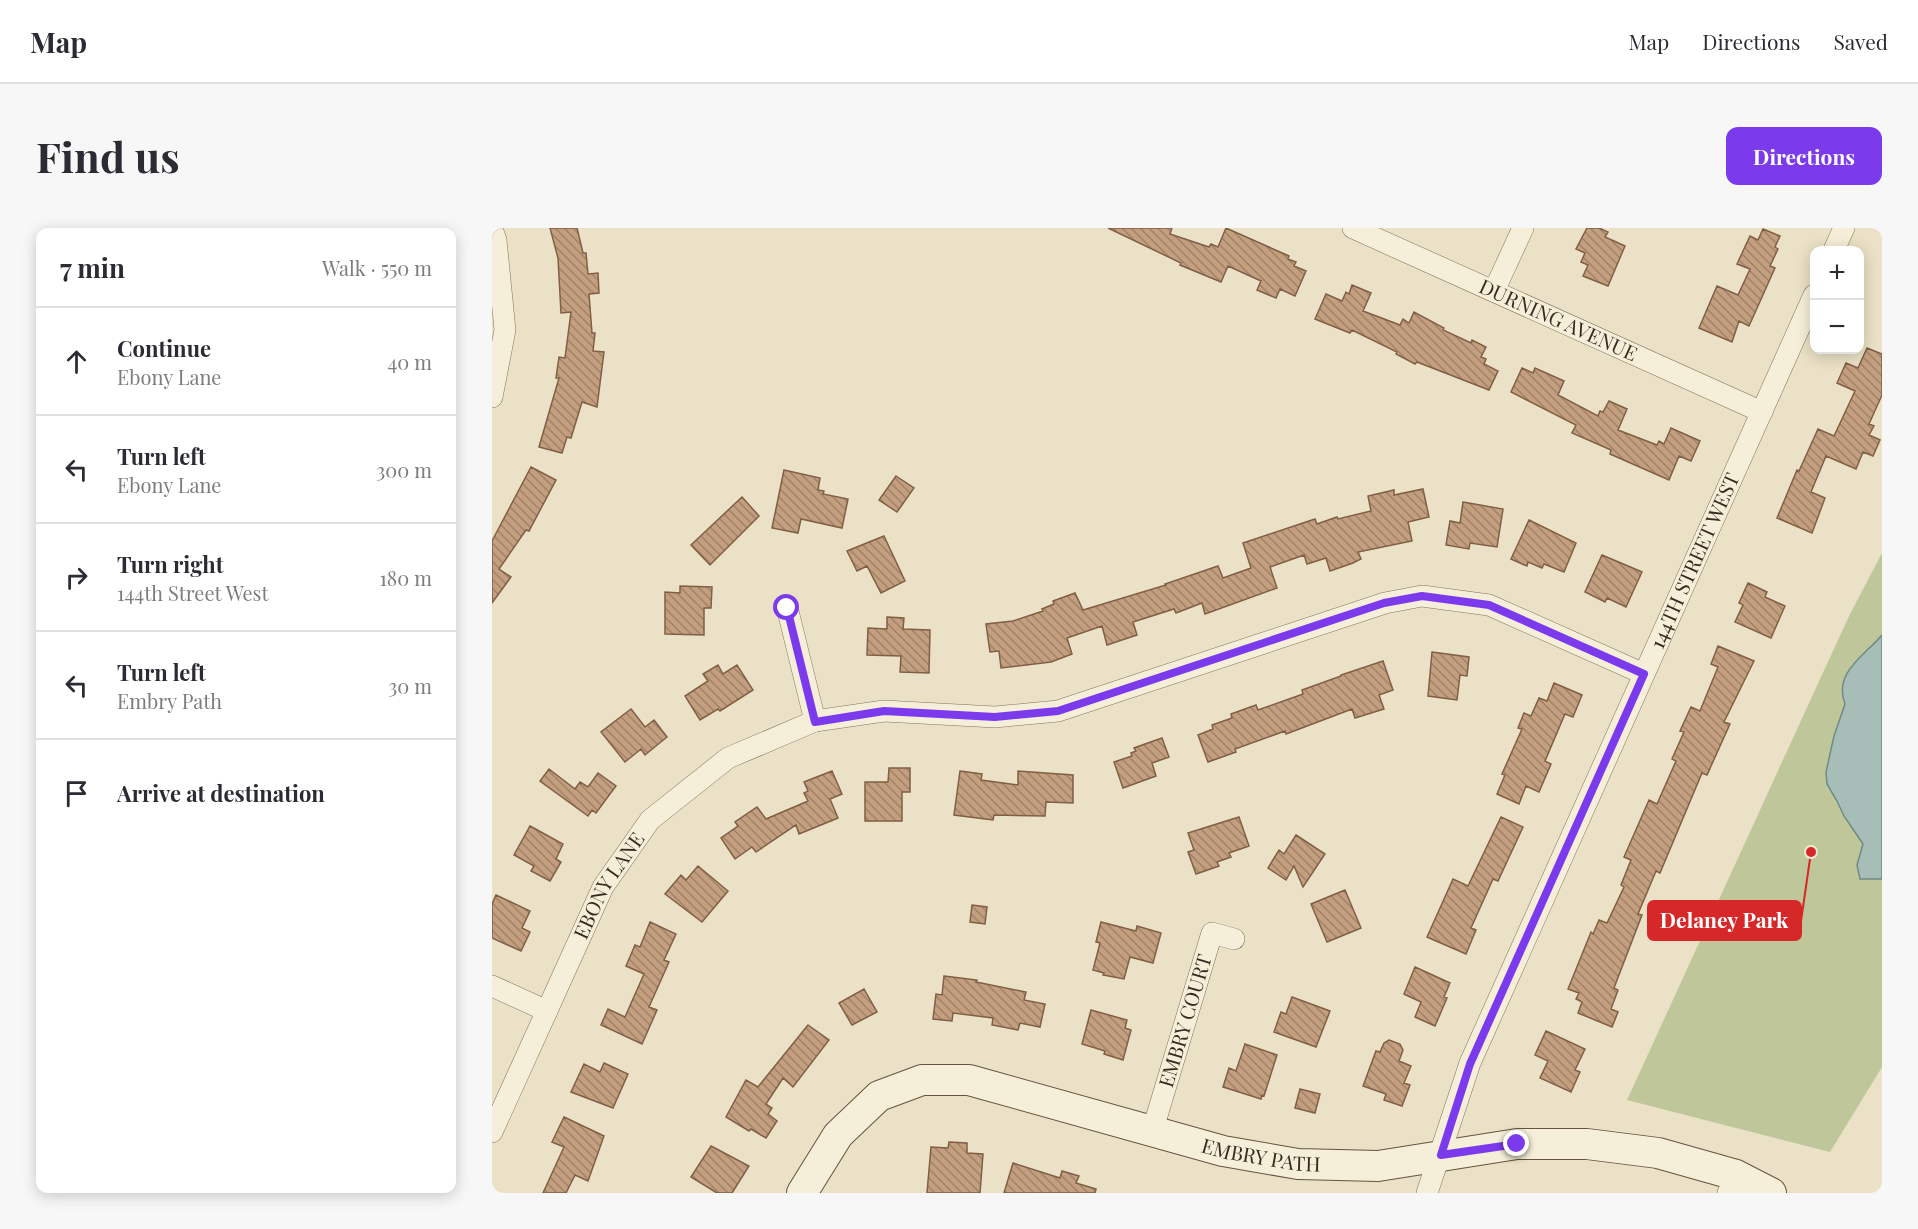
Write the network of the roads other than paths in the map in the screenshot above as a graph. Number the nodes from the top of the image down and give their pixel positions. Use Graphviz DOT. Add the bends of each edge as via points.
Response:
graph roads {
  1 [pos="1353,228"];
  2 [pos="1523,228"];
  3 [pos="1844,228"];
  4 [pos="492,229"];
  5 [pos="1836,246"];
  6 [pos="1494,291"];
  7 [pos="1813,300"];
  8 [pos="492,397"];
  9 [pos="1762,412"];
  10 [pos="787,608"];
  11 [pos="1644,674"];
  12 [pos="815,722"];
  13 [pos="1234,939"];
  14 [pos="492,986"];
  15 [pos="547,1011"];
  16 [pos="492,1132"];
  17 [pos="1152,1132"];
  18 [pos="1441,1155"];
  19 [pos="1732,1184"];
  20 [pos="802,1193"];
  21 [pos="1427,1193"];
  22 [pos="1771,1193"];
  1 -- 6 [label="street, DURNING AVENUE"];
  2 -- 6 [label="street"];
  3 -- 5 [label="street"];
  4 -- 8 [label="street" via="505,330"];
  6 -- 9 [label="street, DURNING AVENUE"];
  7 -- 9 [label="street, 144TH STREET WEST"];
  9 -- 11 [label="street, 144TH STREET WEST"];
  10 -- 12 [label="street"];
  11 -- 12 [label="street, EBONY LANE" via="1489,605 1422,596 1384,603 1058,711 995,717 884,711"];
  11 -- 18 [label="street, 144TH STREET WEST" via="1470,1064"];
  12 -- 15 [label="street, EBONY LANE" via="728,758 650,820 603,887"];
  13 -- 17 [label="street, EMBRY COURT" via="1212,933"];
  14 -- 15 [label="street"];
  15 -- 16 [label="street, EBONY LANE"];
  17 -- 18 [label="street, EMBRY PATH" via="1223,1151 1298,1164 1378,1166"];
  17 -- 20 [label="street, EMBRY PATH" via="969,1080 922,1080 879,1096 838,1136"];
  18 -- 19 [label="street, EMBRY PATH" via="1517,1144 1587,1144 1658,1152"];
  18 -- 21 [label="street, 144TH STREET WEST"];
  19 -- 22 [label="street, EMBRY PATH"];
}
